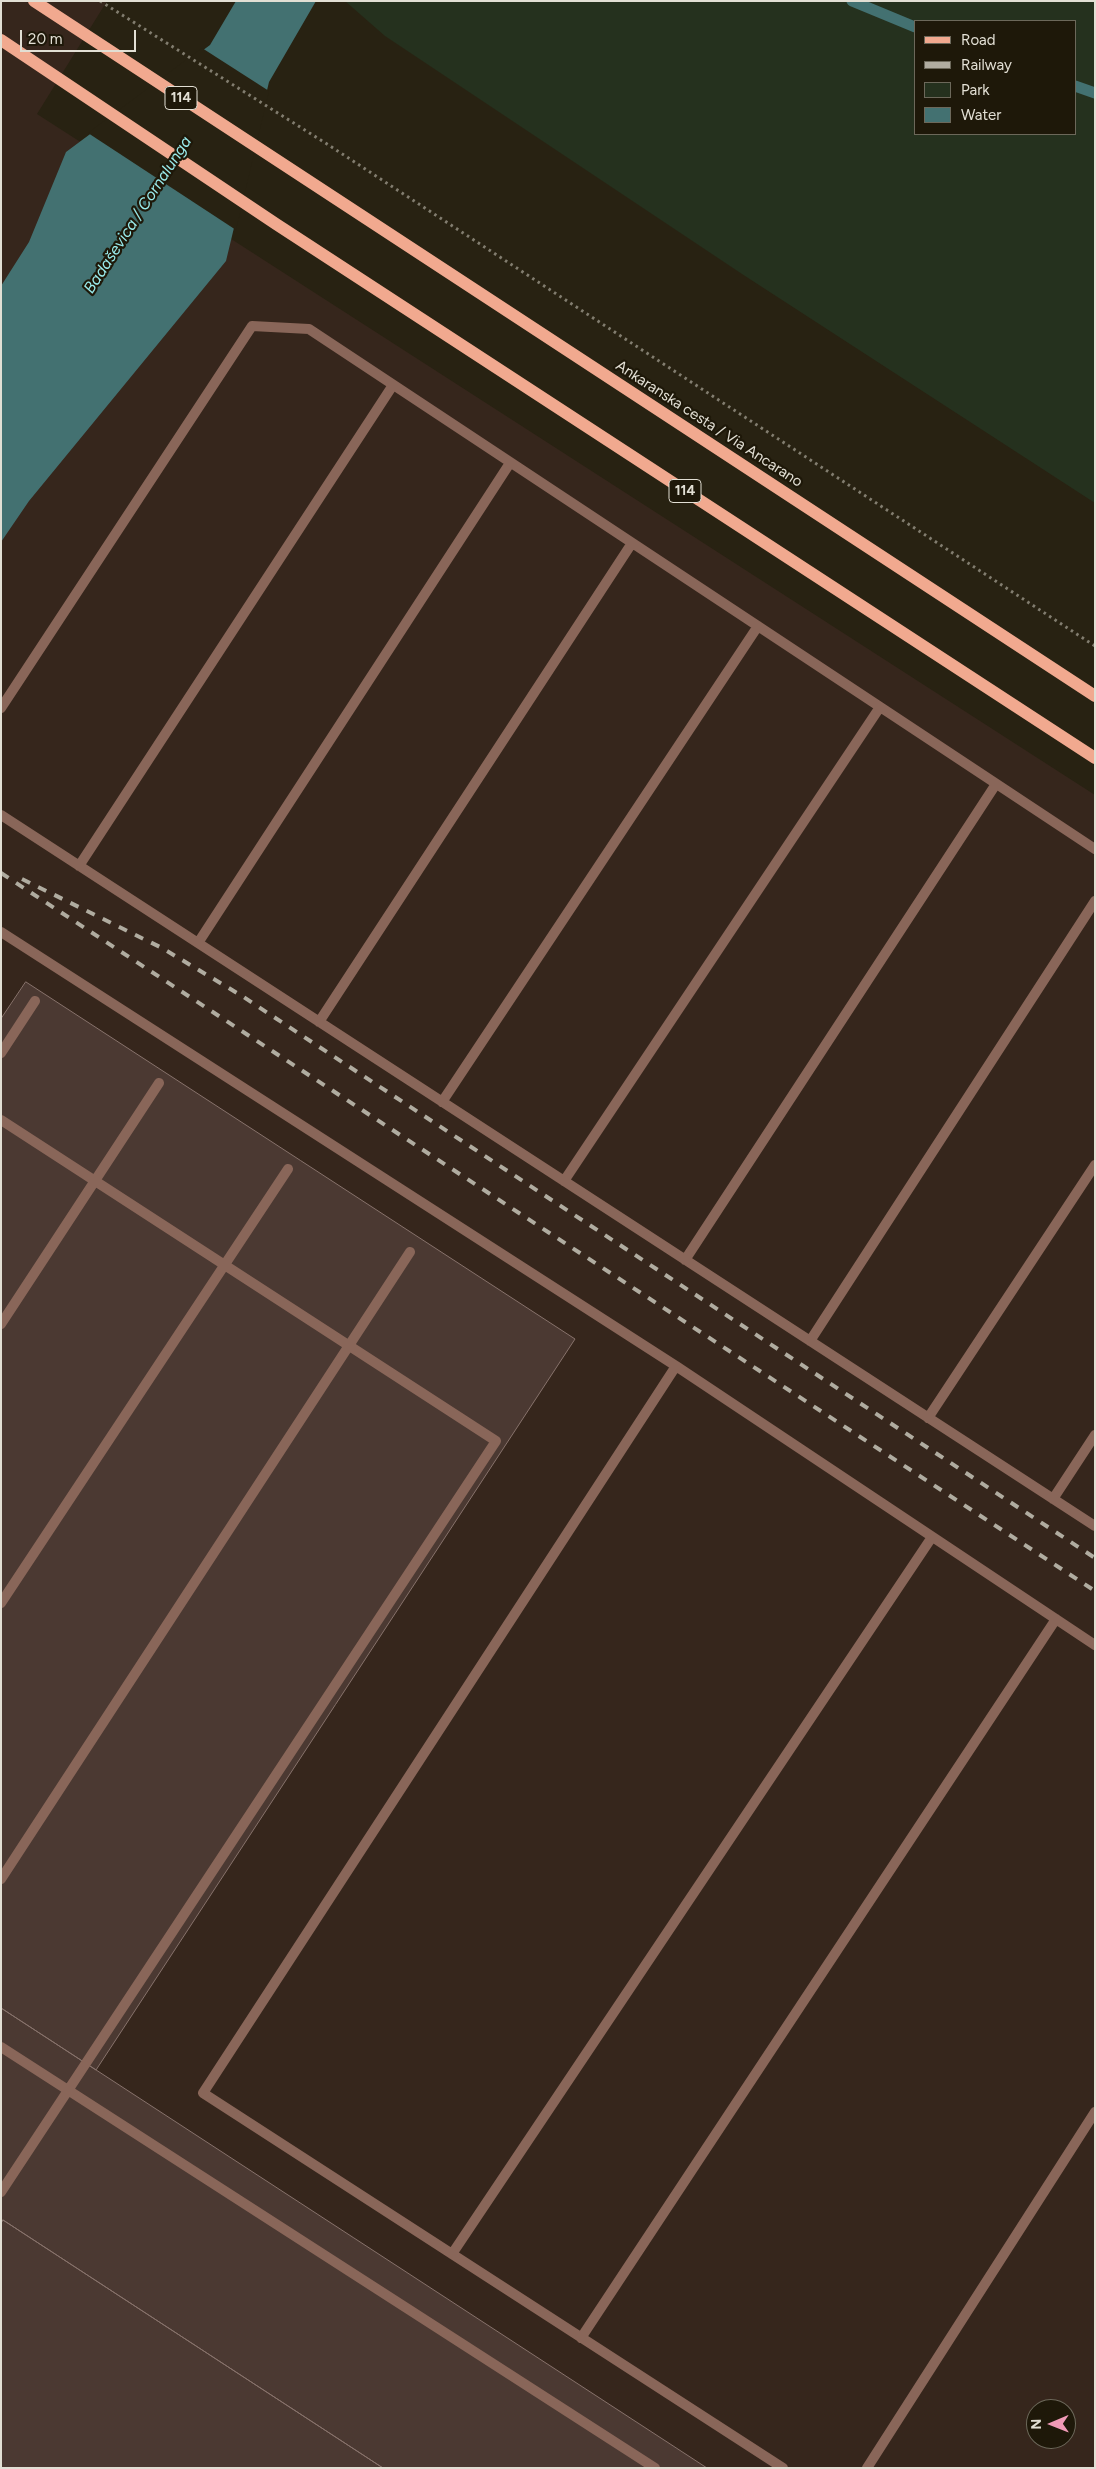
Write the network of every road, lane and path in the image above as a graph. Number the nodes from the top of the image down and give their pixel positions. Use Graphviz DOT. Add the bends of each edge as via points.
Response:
graph roads {
  1 [pos="34,1"];
  2 [pos="100,1"];
  3 [pos="1,40"];
  4 [pos="393,385"];
  5 [pos="510,463"];
  6 [pos="632,543"];
  7 [pos="758,626"];
  8 [pos="1095,646"];
  9 [pos="1095,696"];
  10 [pos="880,707"];
  11 [pos="1,708"];
  12 [pos="1095,758"];
  13 [pos="996,784"];
  14 [pos="1,816"];
  15 [pos="1095,849"];
  16 [pos="79,866"];
  17 [pos="1095,901"];
  18 [pos="1,932"];
  19 [pos="198,943"];
  20 [pos="35,1001"];
  21 [pos="319,1022"];
  22 [pos="1,1053"];
  23 [pos="159,1083"];
  24 [pos="442,1102"];
  25 [pos="1,1120"];
  26 [pos="1095,1165"];
  27 [pos="288,1168"];
  28 [pos="95,1181"];
  29 [pos="564,1181"];
  30 [pos="410,1252"];
  31 [pos="685,1260"];
  32 [pos="224,1265"];
  33 [pos="1,1324"];
  34 [pos="810,1341"];
  35 [pos="349,1346"];
  36 [pos="676,1366"];
  37 [pos="928,1418"];
  38 [pos="1095,1435"];
  39 [pos="1053,1499"];
  40 [pos="1095,1526"];
  41 [pos="932,1536"];
  42 [pos="1,1603"];
  43 [pos="1056,1619"];
  44 [pos="1095,1645"];
  45 [pos="1,1879"];
  46 [pos="1,2046"];
  47 [pos="69,2090"];
  48 [pos="1095,2112"];
  49 [pos="1,2192"];
  50 [pos="452,2254"];
  51 [pos="581,2338"];
  52 [pos="654,2468"];
  53 [pos="783,2468"];
  54 [pos="867,2468"];
  1 -- 9 [label="main road, Ankaranska cesta / Via Ancarano / 114"];
  2 -- 8 [label="path" via="327,144"];
  3 -- 12 [label="main road, 114" via="276,224"];
  4 -- 5 [label="lane"];
  4 -- 11 [label="lane" via="308,329 252,326"];
  4 -- 16 [label="lane"];
  5 -- 6 [label="lane"];
  5 -- 19 [label="lane"];
  6 -- 7 [label="lane"];
  6 -- 21 [label="lane"];
  7 -- 10 [label="lane"];
  7 -- 24 [label="lane"];
  10 -- 13 [label="lane"];
  10 -- 29 [label="lane"];
  13 -- 15 [label="lane"];
  13 -- 31 [label="lane"];
  14 -- 16 [label="lane"];
  16 -- 19 [label="lane"];
  17 -- 34 [label="lane"];
  18 -- 36 [label="lane"];
  19 -- 21 [label="lane"];
  20 -- 22 [label="lane"];
  21 -- 24 [label="lane"];
  23 -- 28 [label="lane"];
  24 -- 29 [label="lane"];
  25 -- 28 [label="lane"];
  26 -- 37 [label="lane"];
  27 -- 32 [label="lane"];
  28 -- 32 [label="lane"];
  28 -- 33 [label="lane"];
  29 -- 31 [label="lane"];
  30 -- 35 [label="lane"];
  31 -- 34 [label="lane"];
  32 -- 35 [label="lane"];
  32 -- 42 [label="lane"];
  34 -- 37 [label="lane"];
  35 -- 45 [label="lane"];
  35 -- 47 [label="lane" via="496,1441"];
  36 -- 41 [label="lane"];
  36 -- 50 [label="lane" via="203,2093"];
  37 -- 39 [label="lane"];
  38 -- 39 [label="lane"];
  39 -- 40 [label="lane"];
  41 -- 43 [label="lane"];
  41 -- 50 [label="lane"];
  43 -- 44 [label="lane"];
  43 -- 51 [label="lane"];
  46 -- 47 [label="lane"];
  47 -- 49 [label="lane"];
  47 -- 52 [label="lane"];
  48 -- 54 [label="lane"];
  50 -- 51 [label="lane"];
  51 -- 53 [label="lane"];
}
